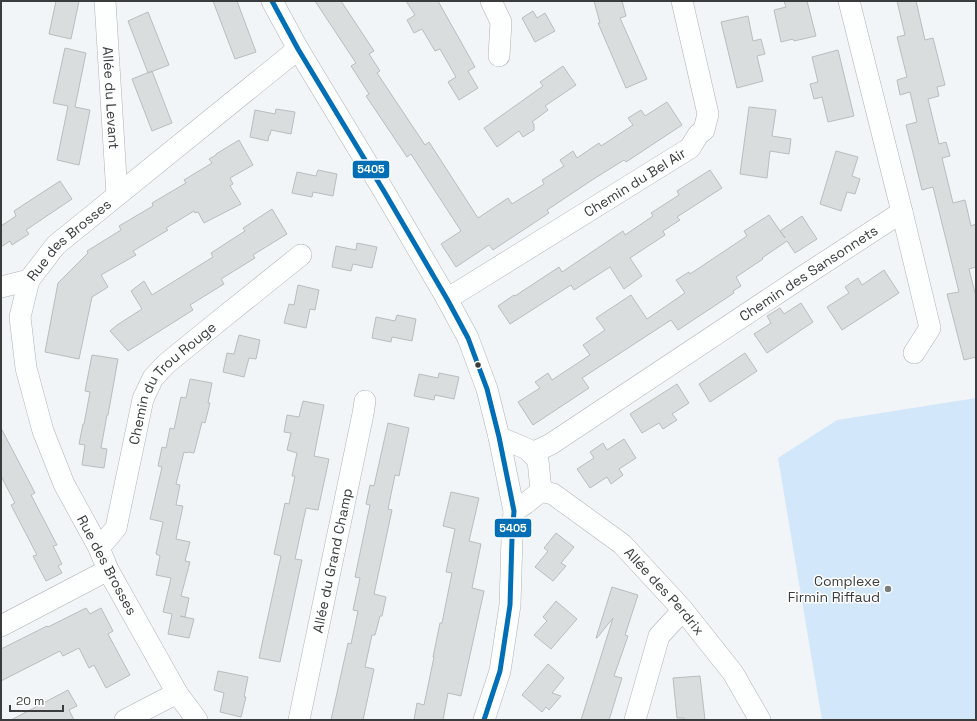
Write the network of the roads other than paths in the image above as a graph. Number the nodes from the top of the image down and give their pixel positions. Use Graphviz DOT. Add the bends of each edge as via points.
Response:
graph roads {
  1 [pos="105,1"];
  2 [pos="272,1"];
  3 [pos="491,1"];
  4 [pos="682,1"];
  5 [pos="849,1"];
  6 [pos="298,49"];
  7 [pos="500,56"];
  8 [pos="117,195"];
  9 [pos="902,212"];
  10 [pos="301,255"];
  11 [pos="29,280"];
  12 [pos="1,287"];
  13 [pos="448,299"];
  14 [pos="914,353"];
  15 [pos="364,401"];
  16 [pos="499,437"];
  17 [pos="532,454"];
  18 [pos="541,491"];
  19 [pos="514,511"];
  20 [pos="99,548"];
  21 [pos="108,570"];
  22 [pos="683,610"];
  23 [pos="1,626"];
  24 [pos="177,693"];
  25 [pos="124,720"];
  26 [pos="197,720"];
  27 [pos="299,720"];
  28 [pos="484,720"];
  29 [pos="635,720"];
  30 [pos="760,720"];
  1 -- 8 [label="street, Allée du Levant"];
  2 -- 6 [label="street"];
  3 -- 7 [label="street" via="501,22"];
  4 -- 13 [label="street, Chemin du Bel Air" via="708,114 704,130 690,148"];
  5 -- 9 [label="street"];
  6 -- 8 [label="street, Rue des Brosses"];
  6 -- 13 [label="street"];
  8 -- 11 [label="street, Rue des Brosses" via="56,245"];
  9 -- 14 [label="street" via="930,328"];
  9 -- 17 [label="street, Chemin des Sansonnets" via="551,444"];
  10 -- 20 [label="street, Chemin du Trou Rouge" via="214,324 153,378 142,399 116,528"];
  11 -- 12 [label="street"];
  11 -- 20 [label="street, Rue des Brosses" via="20,317 26,368 43,431 64,484"];
  13 -- 16 [label="street" via="468,338 487,388"];
  15 -- 27 [label="street, Allée du Grand Champ" via="364,414"];
  16 -- 17 [label="street" via="527,449"];
  16 -- 19 [label="street"];
  17 -- 18 [label="street" via="538,460"];
  18 -- 19 [label="street"];
  18 -- 22 [label="street, Allée des Perdrix" via="553,494 622,544"];
  19 -- 28 [label="street" via="510,605 500,671"];
  20 -- 21 [label="street, Rue des Brosses"];
  21 -- 23 [label="street"];
  21 -- 24 [label="street, Rue des Brosses"];
  22 -- 29 [label="street" via="659,636"];
  22 -- 30 [label="street, Allée des Perdrix" via="733,673"];
  24 -- 25 [label="street"];
  24 -- 26 [label="street, Rue des Brosses"];
}
